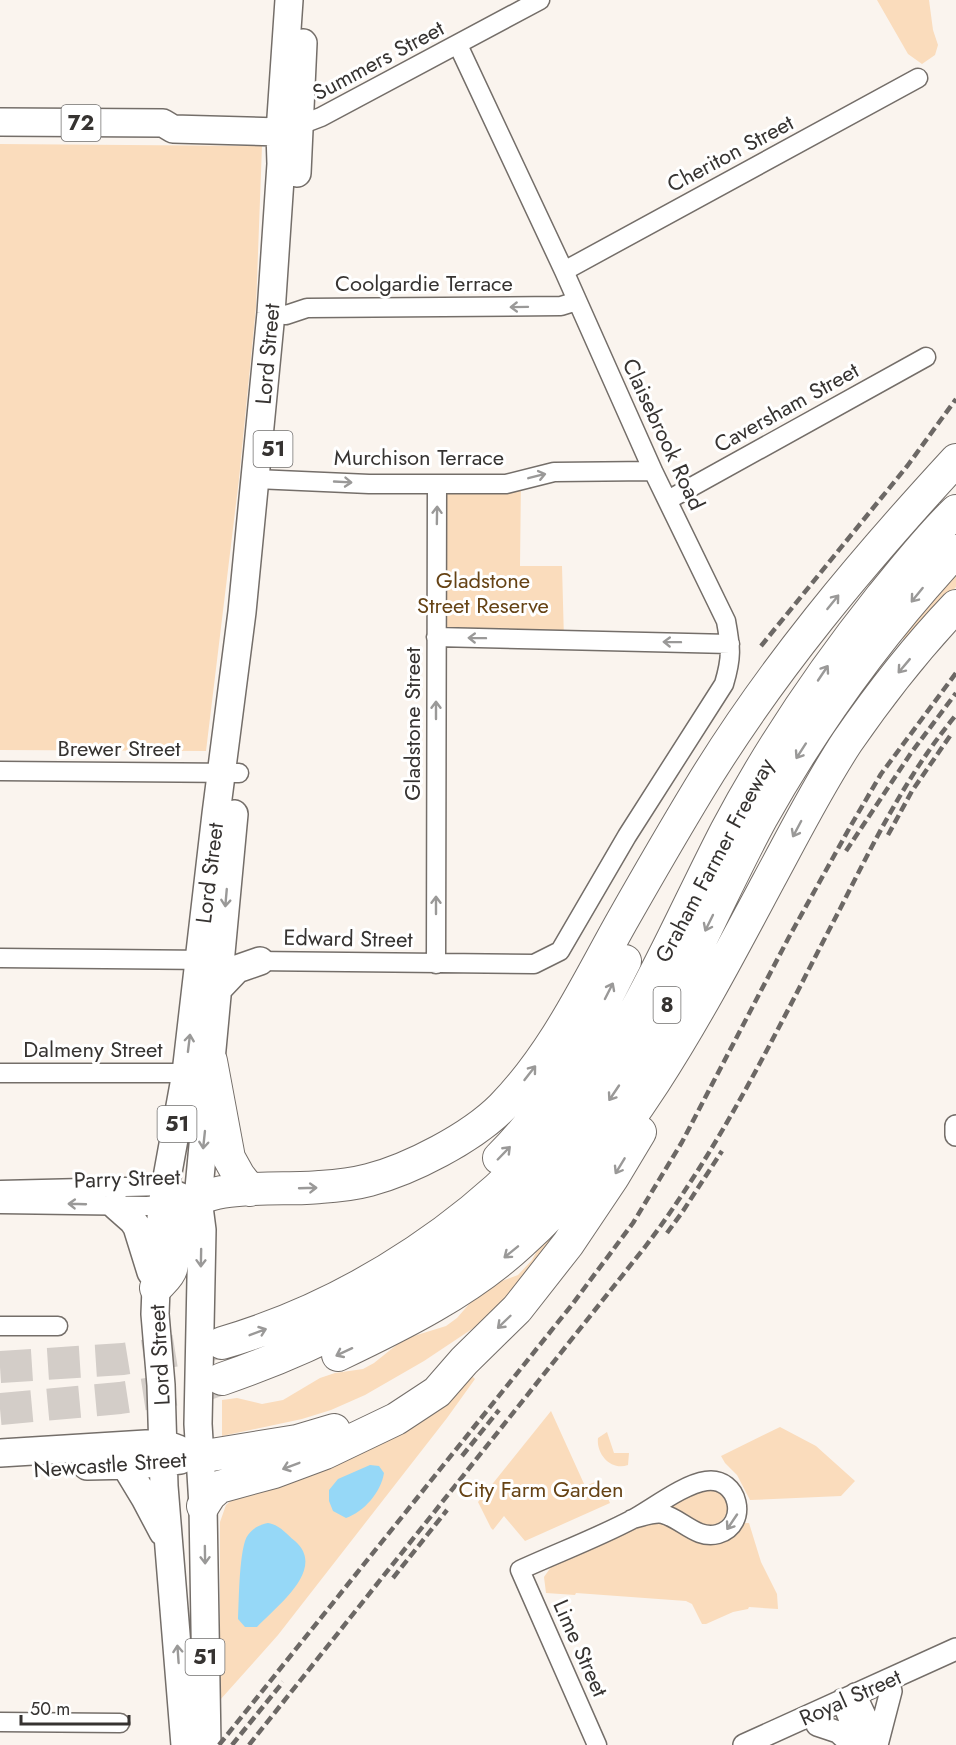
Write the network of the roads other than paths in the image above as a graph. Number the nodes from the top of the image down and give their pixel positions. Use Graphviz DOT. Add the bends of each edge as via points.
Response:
graph roads {
  1 [pos="289,0"];
  2 [pos="304,0"];
  3 [pos="540,0"];
  4 [pos="458,45"];
  5 [pos="918,78"];
  6 [pos="0,122"];
  7 [pos="287,124"];
  8 [pos="564,271"];
  9 [pos="577,301"];
  10 [pos="278,314"];
  11 [pos="926,357"];
  12 [pos="956,460"];
  13 [pos="653,471"];
  14 [pos="263,479"];
  15 [pos="437,484"];
  16 [pos="668,500"];
  17 [pos="956,511"];
  18 [pos="956,551"];
  19 [pos="956,606"];
  20 [pos="436,637"];
  21 [pos="730,644"];
  22 [pos="784,665"];
  23 [pos="0,771"];
  24 [pos="230,773"];
  25 [pos="627,836"];
  26 [pos="733,946"];
  27 [pos="0,958"];
  28 [pos="209,960"];
  29 [pos="260,961"];
  30 [pos="436,964"];
  31 [pos="218,989"];
  32 [pos="199,1067"];
  33 [pos="0,1073"];
  34 [pos="956,1126"];
  35 [pos="956,1135"];
  36 [pos="0,1190"];
  37 [pos="250,1190"];
  38 [pos="164,1196"];
  39 [pos="198,1199"];
  40 [pos="0,1204"];
  41 [pos="116,1206"];
  42 [pos="156,1288"];
  43 [pos="293,1318"];
  44 [pos="0,1326"];
  45 [pos="58,1326"];
  46 [pos="222,1343"];
  47 [pos="464,1361"];
  48 [pos="163,1452"];
  49 [pos="0,1453"];
  50 [pos="199,1457"];
  51 [pos="125,1465"];
  52 [pos="0,1470"];
  53 [pos="203,1506"];
  54 [pos="632,1519"];
  55 [pos="169,1546"];
  56 [pos="956,1649"];
  57 [pos="956,1662"];
  58 [pos="891,1691"];
  59 [pos="851,1702"];
  60 [pos="0,1722"];
  61 [pos="120,1723"];
  62 [pos="817,1725"];
  63 [pos="192,1741"];
  64 [pos="597,1745"];
  65 [pos="744,1745"];
  66 [pos="772,1745"];
  67 [pos="852,1745"];
  68 [pos="860,1745"];
  69 [pos="876,1745"];
  1 -- 7 [label="main road, Lord Street / 51"];
  2 -- 7 [label="main road, Lord Street / 51"];
  3 -- 4 [label="street, Summers Street"];
  4 -- 7 [label="street, Summers Street" via="321,117"];
  4 -- 8 [label="street, Claisebrook Road"];
  5 -- 8 [label="street, Cheriton Street"];
  6 -- 7 [label="main road, 72" via="163,123 176,115"];
  7 -- 10 [label="main road, Lord Street / 51"];
  8 -- 9 [label="street, Claisebrook Road"];
  9 -- 10 [label="street, Coolgardie Terrace, one-way" via="561,306 307,308"];
  9 -- 13 [label="street, Claisebrook Road"];
  10 -- 14 [label="main road, Lord Street / 51"];
  11 -- 16 [label="street, Caversham Street"];
  22 -- 12 [label="highway, one-way" via="834,600"];
  15 -- 13 [label="street, Murchison Terrace, one-way" via="506,484 554,472"];
  13 -- 16 [label="street, Claisebrook Road"];
  14 -- 15 [label="street, Murchison Terrace, one-way"];
  14 -- 24 [label="main road, Lord Street / 51"];
  20 -- 15 [label="street, Gladstone Street, one-way"];
  16 -- 21 [label="street, Claisebrook Road" via="726,621"];
  43 -- 17 [label="highway, Graham Farmer Freeway / 8, one-way" via="351,1290 456,1223 517,1172 575,1105 612,1051 648,986 773,747 838,651"];
  18 -- 26 [label="highway, Graham Farmer Freeway / 8" via="857,670 793,763 635,1062 598,1118 559,1166 472,1248 425,1282 346,1327 222,1384 256,1382 331,1358 436,1304 520,1245 585,1176 654,1083"];
  19 -- 26 [label="highway, one-way" via="891,681 846,743"];
  21 -- 20 [label="street, one-way"];
  30 -- 20 [label="street, Gladstone Street, one-way"];
  21 -- 25 [label="street, Claisebrook Road" via="731,660 724,684"];
  37 -- 22 [label="highway, one-way" via="318,1188 368,1181 416,1163 461,1138 501,1108 532,1071 579,1001 700,787"];
  43 -- 22 [label="highway, one-way" via="347,1272 464,1191 539,1113 565,1075 717,781"];
  23 -- 24 [label="street, Brewer Street"];
  24 -- 28 [label="main road, Lord Street / 51"];
  25 -- 30 [label="street, Edward Street" via="560,951 534,964"];
  26 -- 47 [label="highway, one-way" via="666,1090 613,1177 568,1244 517,1309"];
  27 -- 28 [label="street, Edward Street"];
  28 -- 29 [label="street, Edward Street"];
  28 -- 31 [label="main road, Lord Street / 51"];
  32 -- 28 [label="main road, Lord Street / 51, one-way"];
  29 -- 30 [label="street, Edward Street"];
  29 -- 31 [label="main road" via="237,969"];
  31 -- 32 [label="main road, Lord Street / 51"];
  32 -- 33 [label="street, Dalmeny Street"];
  32 -- 37 [label="highway" via="229,1158"];
  32 -- 38 [label="main road, Lord Street / 51"];
  32 -- 39 [label="main road, Lord Street / 51, one-way"];
  34 -- 35 [label="street"];
  36 -- 38 [label="street, Parry Street"];
  37 -- 39 [label="highway"];
  38 -- 39 [label="street, Parry Street"];
  38 -- 41 [label="street, Parry Street"];
  38 -- 42 [label="main road, Lord Street / 51"];
  39 -- 42 [label="highway" via="178,1219 171,1271"];
  39 -- 50 [label="main road, Lord Street / 51, one-way" via="202,1230"];
  41 -- 40 [label="street, Parry Street, one-way"];
  41 -- 42 [label="main road" via="137,1227"];
  42 -- 48 [label="main road, Lord Street / 51"];
  46 -- 43 [label="highway, Graham Farmer Freeway / 8, one-way"];
  44 -- 45 [label="street"];
  47 -- 50 [label="highway" via="415,1395 357,1423 297,1441"];
  47 -- 53 [label="highway, one-way" via="437,1392 396,1419 325,1453 219,1487"];
  48 -- 49 [label="main road, Newcastle Street"];
  48 -- 50 [label="main road, Newcastle Street"];
  48 -- 51 [label="main road, Newcastle Street"];
  48 -- 55 [label="main road, Lord Street / 51"];
  50 -- 53 [label="main road, Lord Street / 51"];
  51 -- 52 [label="main road, Newcastle Street"];
  51 -- 55 [label="main road"];
  53 -- 63 [label="main road, Lord Street / 51, one-way" via="205,1710"];
  54 -- 54 [label="street, one-way" via="676,1493 706,1481 725,1484 738,1503 732,1525 717,1535 703,1535 662,1514"];
  54 -- 64 [label="street, Lime Street" via="520,1570"];
  63 -- 55 [label="main road, Lord Street / 51, one-way"];
  56 -- 59 [label="street, Royal Street"];
  57 -- 58 [label="street, Royal Street"];
  58 -- 59 [label="street, Royal Street"];
  58 -- 69 [label="street"];
  59 -- 62 [label="street, Royal Street"];
  59 -- 65 [label="street, Royal Street"];
  59 -- 68 [label="street"];
  59 -- 69 [label="street" via="869,1724"];
  60 -- 61 [label="street"];
  62 -- 66 [label="street, Royal Street"];
  62 -- 67 [label="street" via="838,1732"];
}
